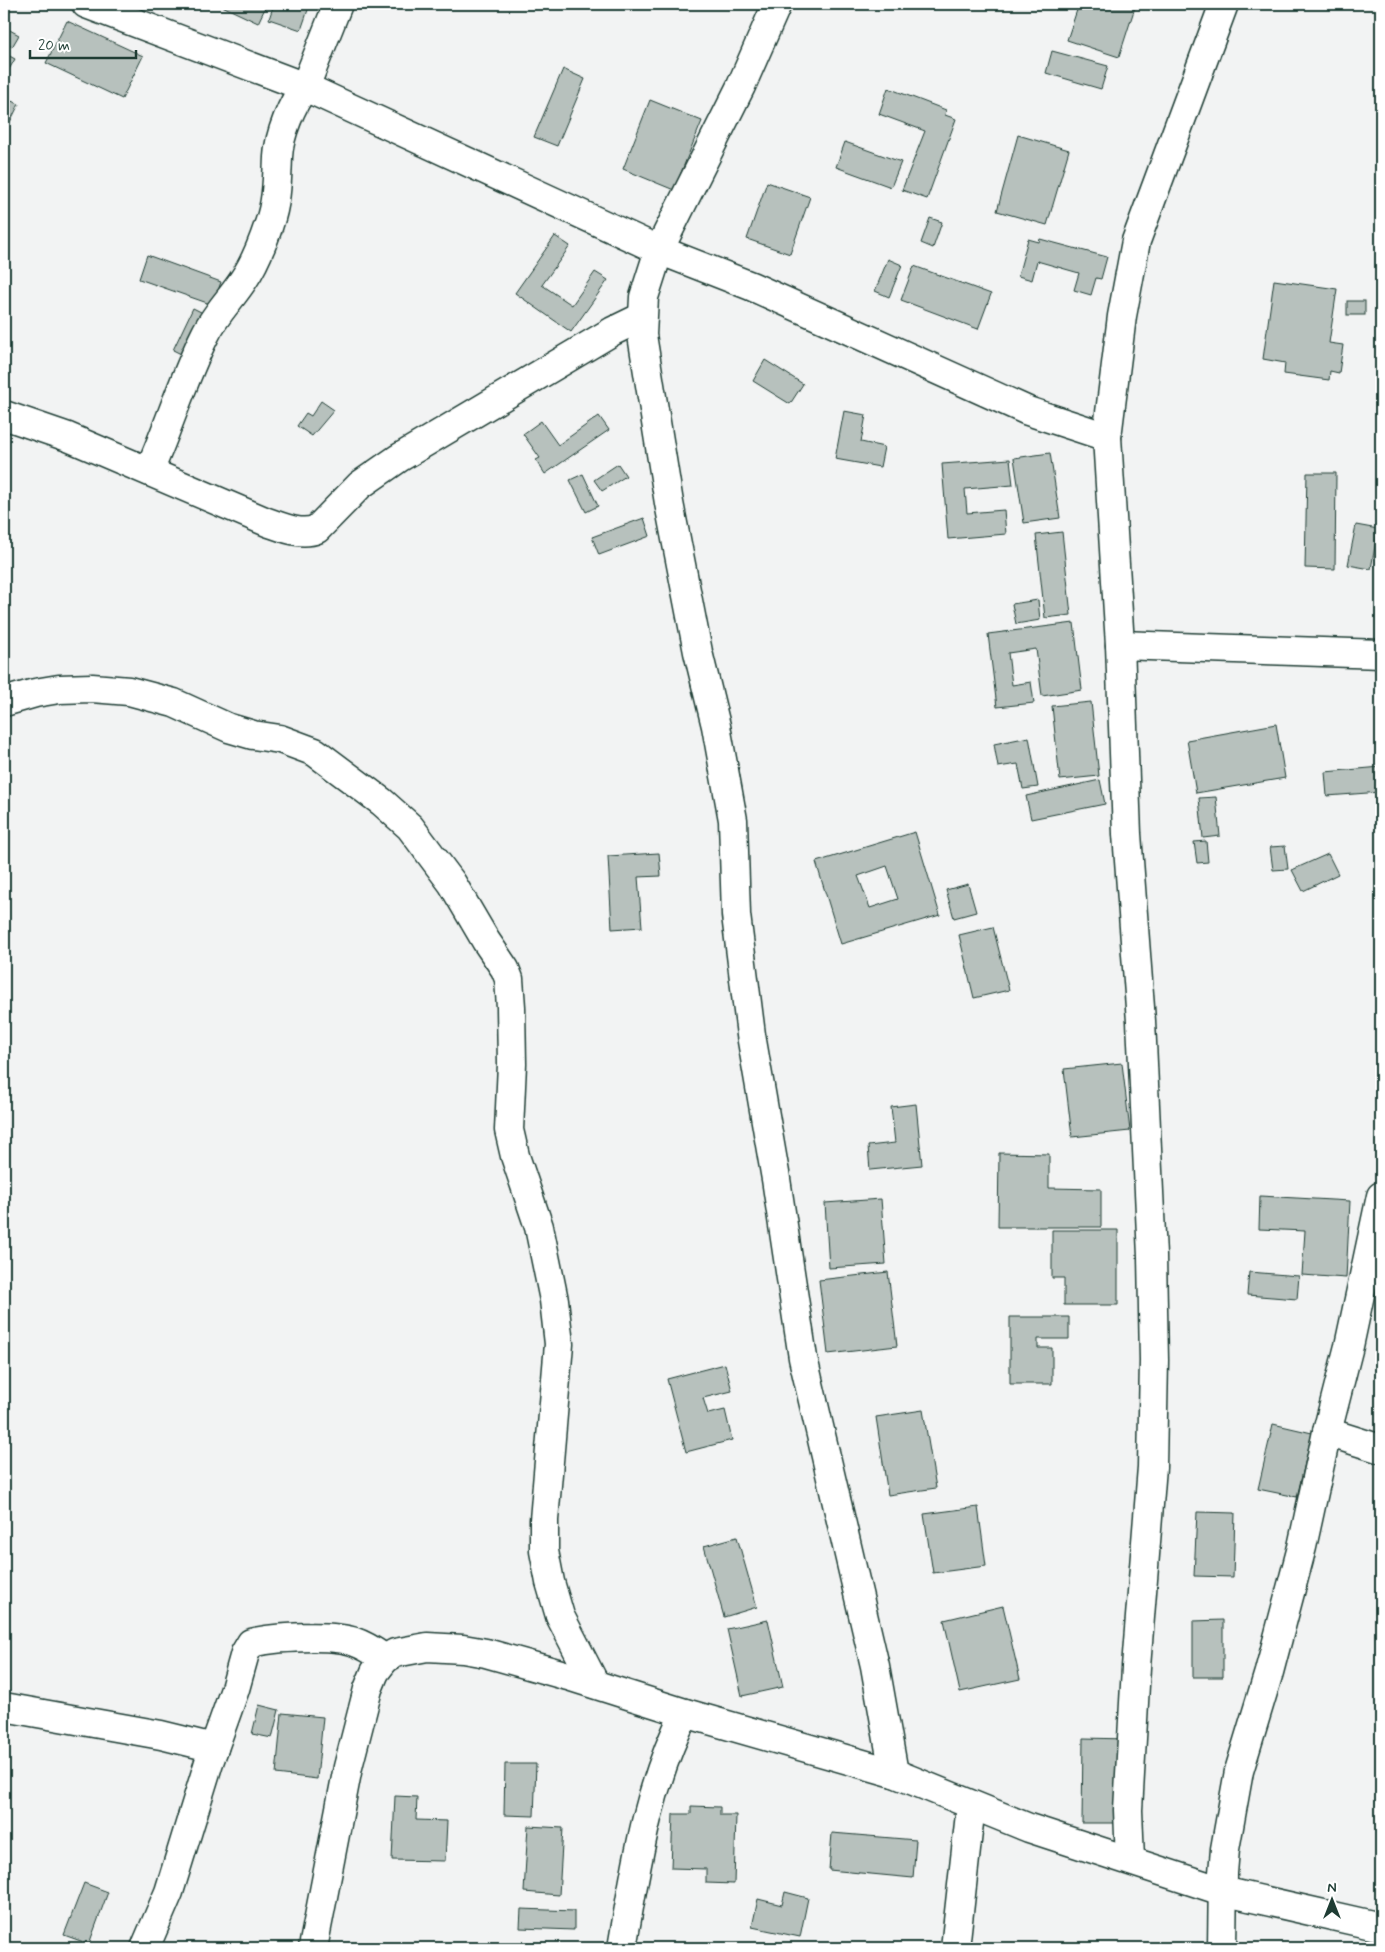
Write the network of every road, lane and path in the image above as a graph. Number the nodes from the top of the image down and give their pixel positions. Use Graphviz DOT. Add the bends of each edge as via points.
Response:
graph roads {
  1 [pos="86,4"];
  2 [pos="338,4"];
  3 [pos="777,4"];
  4 [pos="1224,4"];
  5 [pos="305,87"];
  6 [pos="659,250"];
  7 [pos="642,317"];
  8 [pos="4,415"];
  9 [pos="1107,438"];
  10 [pos="149,471"];
  11 [pos="1120,645"];
  12 [pos="1381,654"];
  13 [pos="4,702"];
  14 [pos="1381,1196"];
  15 [pos="1327,1432"];
  16 [pos="1381,1449"];
  17 [pos="385,1659"];
  18 [pos="595,1684"];
  19 [pos="4,1707"];
  20 [pos="685,1713"];
  21 [pos="214,1748"];
  22 [pos="894,1773"];
  23 [pos="971,1805"];
  24 [pos="1130,1860"];
  25 [pos="1222,1891"];
  26 [pos="1381,1927"];
  27 [pos="145,1948"];
  28 [pos="313,1948"];
  29 [pos="622,1948"];
  30 [pos="955,1948"];
  31 [pos="1222,1948"];
  1 -- 5 [label="street"];
  2 -- 5 [label="street"];
  3 -- 6 [label="street" via="741,86"];
  4 -- 9 [label="street" via="1136,241 1122,316"];
  5 -- 6 [label="street"];
  5 -- 10 [label="street" via="291,110 282,136 275,204 258,254 205,335"];
  6 -- 7 [label="street" via="644,297"];
  6 -- 9 [label="street" via="752,286 1028,411"];
  7 -- 10 [label="street" via="399,458 360,485 311,532 267,522"];
  7 -- 22 [label="street" via="642,335 669,503 734,820 736,916 751,1035 803,1358 874,1666"];
  8 -- 10 [label="street" via="68,437"];
  9 -- 11 [label="street"];
  11 -- 12 [label="street"];
  11 -- 24 [label="street" via="1127,834 1147,1146 1154,1360 1152,1467 1128,1810"];
  13 -- 18 [label="street" via="58,689 129,691 174,703 253,736 280,739 315,752 410,827 452,883 505,969 509,978 511,1007 509,1130 539,1228 554,1300 559,1344 544,1551 560,1616"];
  14 -- 15 [label="street"];
  15 -- 16 [label="street"];
  15 -- 25 [label="street" via="1302,1546 1239,1771 1225,1849"];
  17 -- 18 [label="street" via="408,1649 463,1649"];
  17 -- 21 [label="street" via="353,1641 285,1638 251,1643"];
  17 -- 28 [label="street" via="375,1672 361,1711"];
  18 -- 20 [label="street"];
  19 -- 21 [label="street" via="161,1735"];
  20 -- 22 [label="street"];
  20 -- 29 [label="street" via="671,1739 648,1810"];
  21 -- 27 [label="street" via="169,1892"];
  22 -- 23 [label="street"];
  23 -- 24 [label="street" via="1029,1828"];
  23 -- 30 [label="street"];
  24 -- 25 [label="street"];
  25 -- 26 [label="street"];
  25 -- 31 [label="street"];
}
